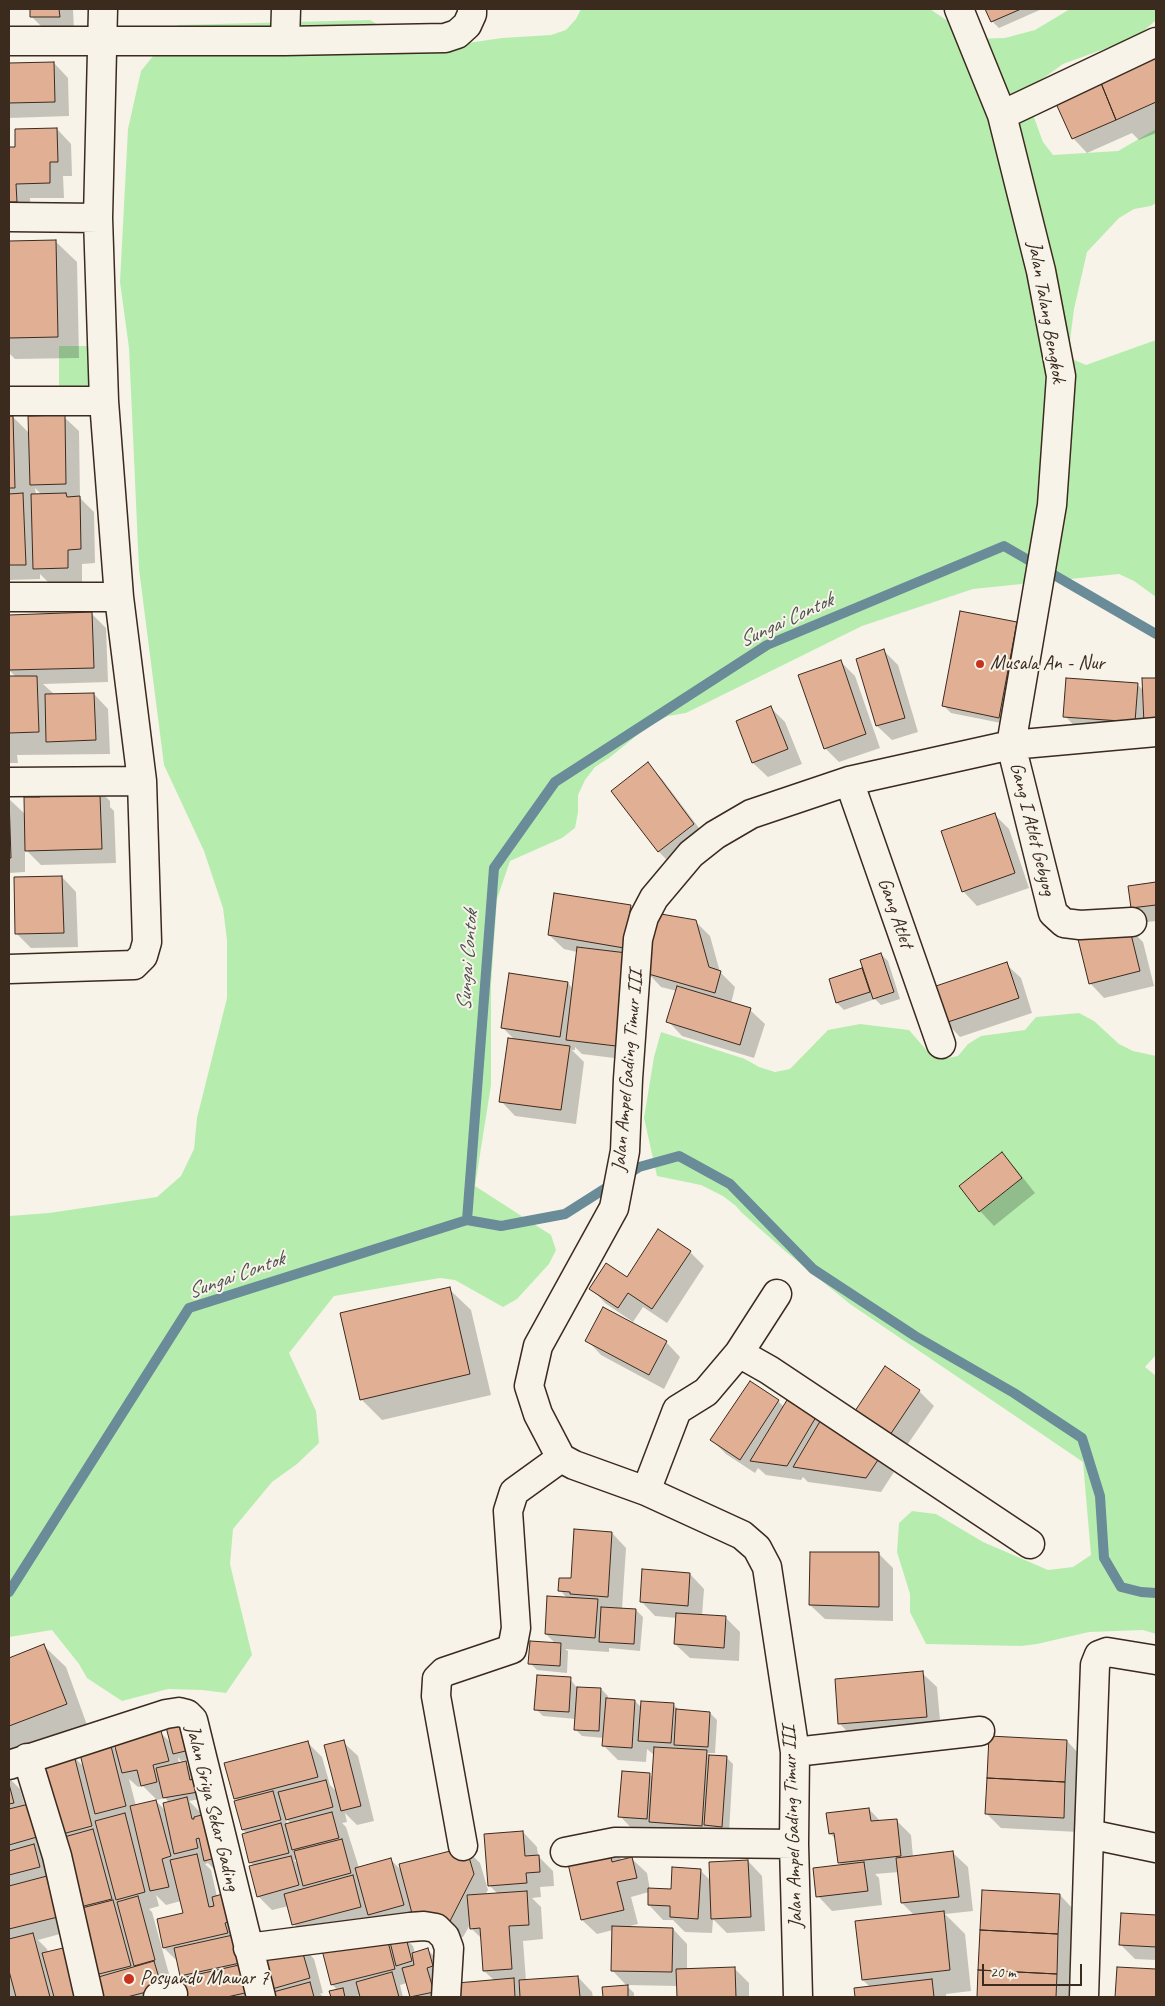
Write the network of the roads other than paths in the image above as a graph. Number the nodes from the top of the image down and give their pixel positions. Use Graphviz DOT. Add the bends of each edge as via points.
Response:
graph roads {
  1 [pos="103,9"];
  2 [pos="286,9"];
  3 [pos="472,9"];
  4 [pos="959,9"];
  5 [pos="9,41"];
  6 [pos="102,42"];
  7 [pos="285,42"];
  8 [pos="1156,42"];
  9 [pos="1002,115"];
  10 [pos="9,217"];
  11 [pos="98,218"];
  12 [pos="9,401"];
  13 [pos="104,402"];
  14 [pos="9,597"];
  15 [pos="119,597"];
  16 [pos="1156,732"];
  17 [pos="1010,744"];
  18 [pos="142,781"];
  19 [pos="850,781"];
  20 [pos="9,782"];
  21 [pos="1132,922"];
  22 [pos="9,969"];
  23 [pos="941,1044"];
  24 [pos="777,1294"];
  25 [pos="739,1353"];
  26 [pos="561,1458"];
  27 [pos="646,1491"];
  28 [pos="1030,1544"];
  29 [pos="1156,1660"];
  30 [pos="980,1730"];
  31 [pos="795,1752"];
  32 [pos="18,1761"];
  33 [pos="1089,1834"];
  34 [pos="794,1844"];
  35 [pos="463,1846"];
  36 [pos="1156,1848"];
  37 [pos="565,1852"];
  38 [pos="248,1948"];
  39 [pos="89,1997"];
  40 [pos="261,1997"];
  41 [pos="446,1997"];
  42 [pos="798,1997"];
  43 [pos="1084,1997"];
  1 -- 6 [label="street"];
  2 -- 7 [label="street"];
  3 -- 7 [label="street" via="467,25 457,34 445,38"];
  4 -- 9 [label="street, Jalan Talang Bengkok"];
  5 -- 6 [label="street"];
  6 -- 7 [label="street"];
  6 -- 11 [label="street"];
  8 -- 9 [label="street"];
  9 -- 17 [label="street, Jalan Talang Bengkok" via="1041,271 1061,376 1052,505"];
  10 -- 11 [label="street"];
  11 -- 13 [label="street"];
  12 -- 13 [label="street"];
  13 -- 15 [label="street"];
  14 -- 15 [label="street"];
  15 -- 18 [label="street"];
  16 -- 17 [label="street, Jalan Ampel Gading Timur III"];
  17 -- 19 [label="street, Jalan Ampel Gading Timur III"];
  17 -- 21 [label="street, Gang I Atlet Gebyog" via="1053,913 1064,923 1080,925"];
  18 -- 20 [label="street"];
  18 -- 22 [label="street" via="147,942 143,956 134,965"];
  19 -- 23 [label="street, Gang Atlet"];
  19 -- 26 [label="street, Jalan Ampel Gading Timur III" via="752,814 715,835 691,854 654,898 644,917 638,939 625,1151 614,1208 538,1346 529,1386 538,1414"];
  24 -- 25 [label="street"];
  25 -- 27 [label="street" via="706,1392 677,1410"];
  25 -- 28 [label="street"];
  26 -- 27 [label="street, Jalan Ampel Gading Timur III"];
  26 -- 35 [label="street" via="514,1492 508,1511 516,1628 512,1649 444,1672 437,1679 436,1696"];
  27 -- 31 [label="street, Jalan Ampel Gading Timur III" via="742,1535 757,1548 767,1567 774,1604"];
  29 -- 33 [label="street" via="1107,1652 1099,1655 1095,1665"];
  30 -- 31 [label="street"];
  31 -- 34 [label="street, Jalan Ampel Gading Timur III"];
  32 -- 38 [label="street, Jalan Griya Sekar Gading" via="166,1714 187,1714 193,1720"];
  32 -- 39 [label="street, Jalan Griya Sekar Gading" via="57,1856"];
  33 -- 36 [label="street"];
  33 -- 43 [label="street"];
  34 -- 37 [label="street" via="614,1842"];
  34 -- 42 [label="street, Jalan Ampel Gading Timur III"];
  38 -- 40 [label="street, Jalan Griya Sekar Gading"];
  38 -- 41 [label="street" via="410,1926 436,1928 445,1937 449,1948"];
}
